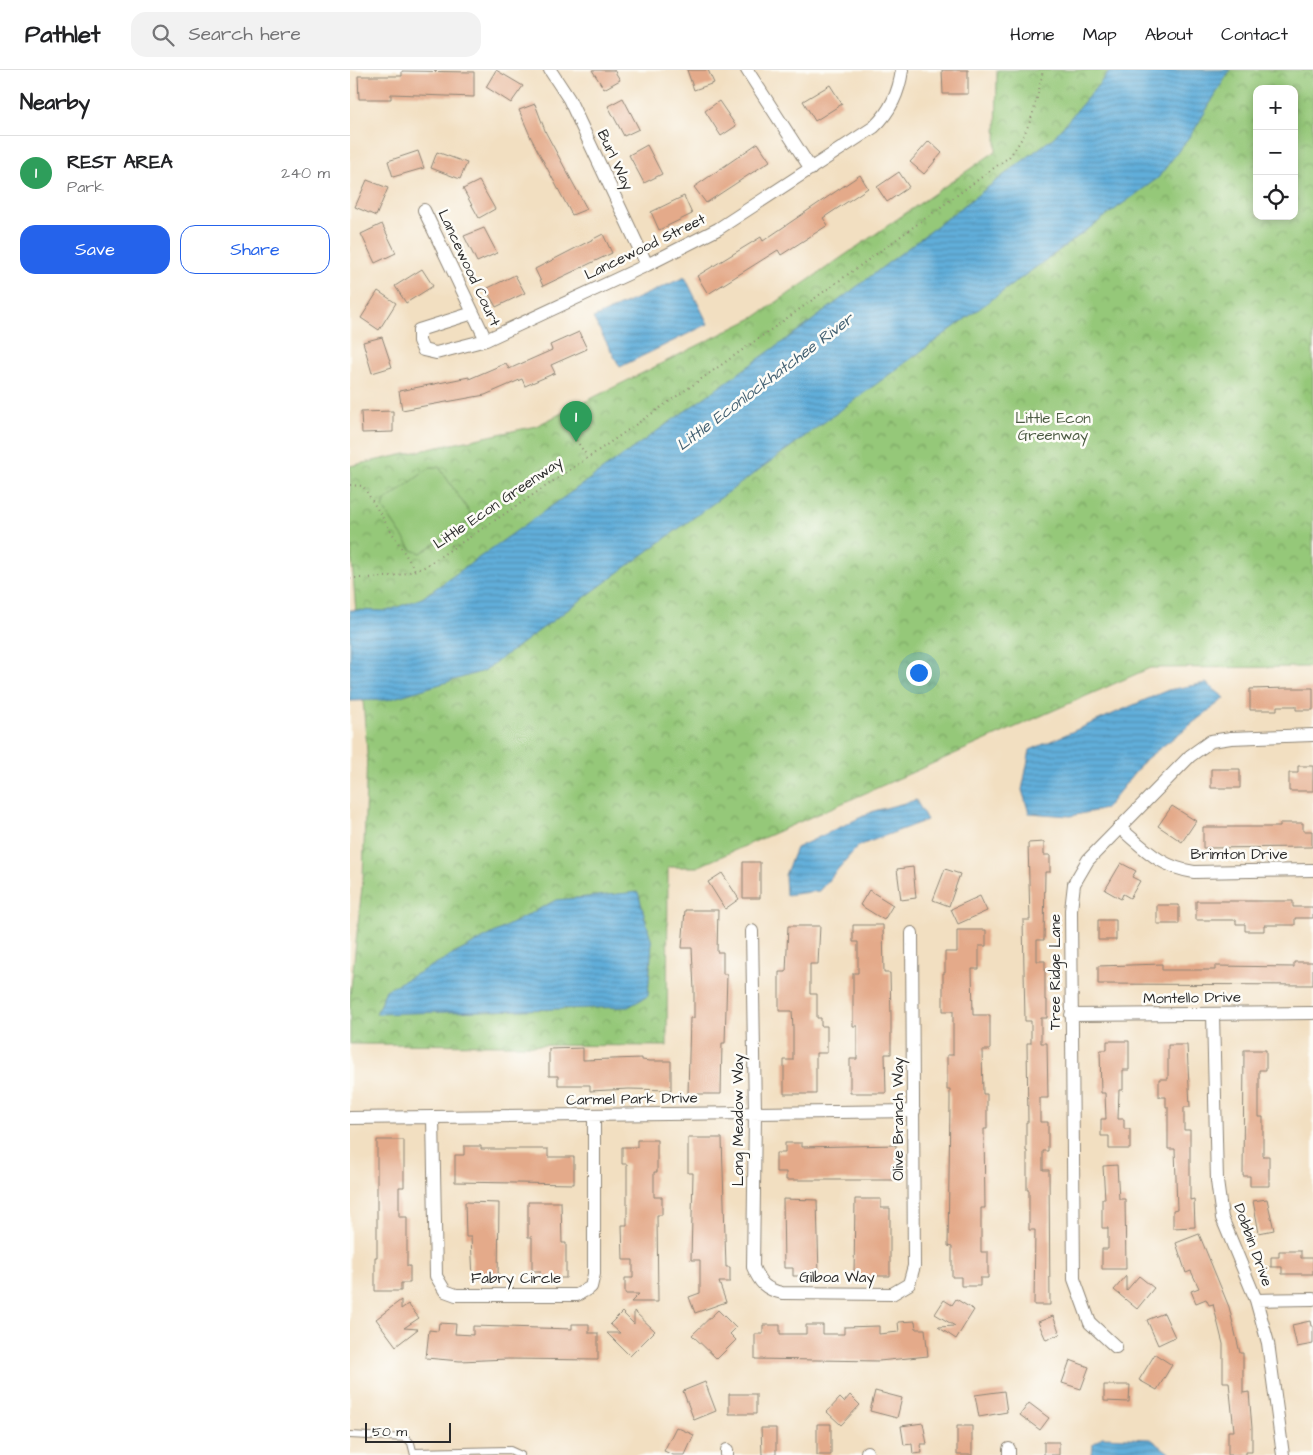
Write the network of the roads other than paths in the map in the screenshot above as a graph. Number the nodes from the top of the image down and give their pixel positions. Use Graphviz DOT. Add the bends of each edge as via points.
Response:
graph roads {
  1 [pos="550,70"];
  2 [pos="747,70"];
  3 [pos="902,70"];
  4 [pos="810,169"];
  5 [pos="424,210"];
  6 [pos="647,265"];
  7 [pos="472,313"];
  8 [pos="486,340"];
  9 [pos="1313,736"];
  10 [pos="1120,828"];
  11 [pos="1313,870"];
  12 [pos="752,931"];
  13 [pos="912,933"];
  14 [pos="1313,1013"];
  15 [pos="1213,1014"];
  16 [pos="1071,1015"];
  17 [pos="914,1111"];
  18 [pos="755,1113"];
  19 [pos="594,1117"];
  20 [pos="350,1118"];
  21 [pos="433,1118"];
  22 [pos="782,1293"];
  23 [pos="892,1294"];
  24 [pos="1313,1299"];
  25 [pos="1256,1300"];
  26 [pos="1116,1347"];
  27 [pos="350,1434"];
  28 [pos="414,1453"];
  29 [pos="521,1455"];
  30 [pos="1283,1455"];
  1 -- 6 [label="street, Burl Way" via="569,99"];
  2 -- 4 [label="street"];
  3 -- 4 [label="street, Lancewood Street" via="895,100 886,116"];
  4 -- 6 [label="street, Lancewood Street" via="718,229"];
  5 -- 7 [label="street, Lancewood Court"];
  6 -- 8 [label="street, Lancewood Street"];
  7 -- 8 [label="street, Lancewood Court"];
  7 -- 8 [label="street, Lancewood Street" via="419,330 423,350 436,354"];
  9 -- 10 [label="street, Tree Ridge Lane" via="1211,741 1190,756"];
  10 -- 11 [label="street, Brimton Drive" via="1156,860 1176,870"];
  10 -- 16 [label="street, Tree Ridge Lane" via="1088,860 1074,884 1070,910"];
  12 -- 18 [label="street, Long Meadow Way"];
  13 -- 17 [label="street, Olive Branch Way"];
  14 -- 15 [label="street, Montello Drive"];
  15 -- 16 [label="street, Montello Drive"];
  15 -- 25 [label="street, Dobbin Drive" via="1217,1181 1222,1218"];
  16 -- 26 [label="street, Tree Ridge Lane" via="1074,1278 1090,1323"];
  17 -- 18 [label="street, Carmel Park Drive"];
  17 -- 23 [label="street, Olive Branch Way" via="914,1266 909,1284"];
  18 -- 19 [label="street, Carmel Park Drive"];
  18 -- 22 [label="street, Long Meadow Way" via="754,1267 759,1281 767,1289"];
  19 -- 21 [label="street, Carmel Park Drive"];
  19 -- 21 [label="street, Fabry Circle" via="594,1274 591,1288 577,1295 456,1295 445,1291 436,1276"];
  20 -- 21 [label="street, Carmel Park Drive"];
  22 -- 23 [label="street, Gilboa Way"];
  24 -- 25 [label="street"];
  25 -- 30 [label="street, Dobbin Drive" via="1268,1343"];
  27 -- 28 [label="lane" via="406,1438"];
  28 -- 29 [label="lane" via="510,1450"];
}
